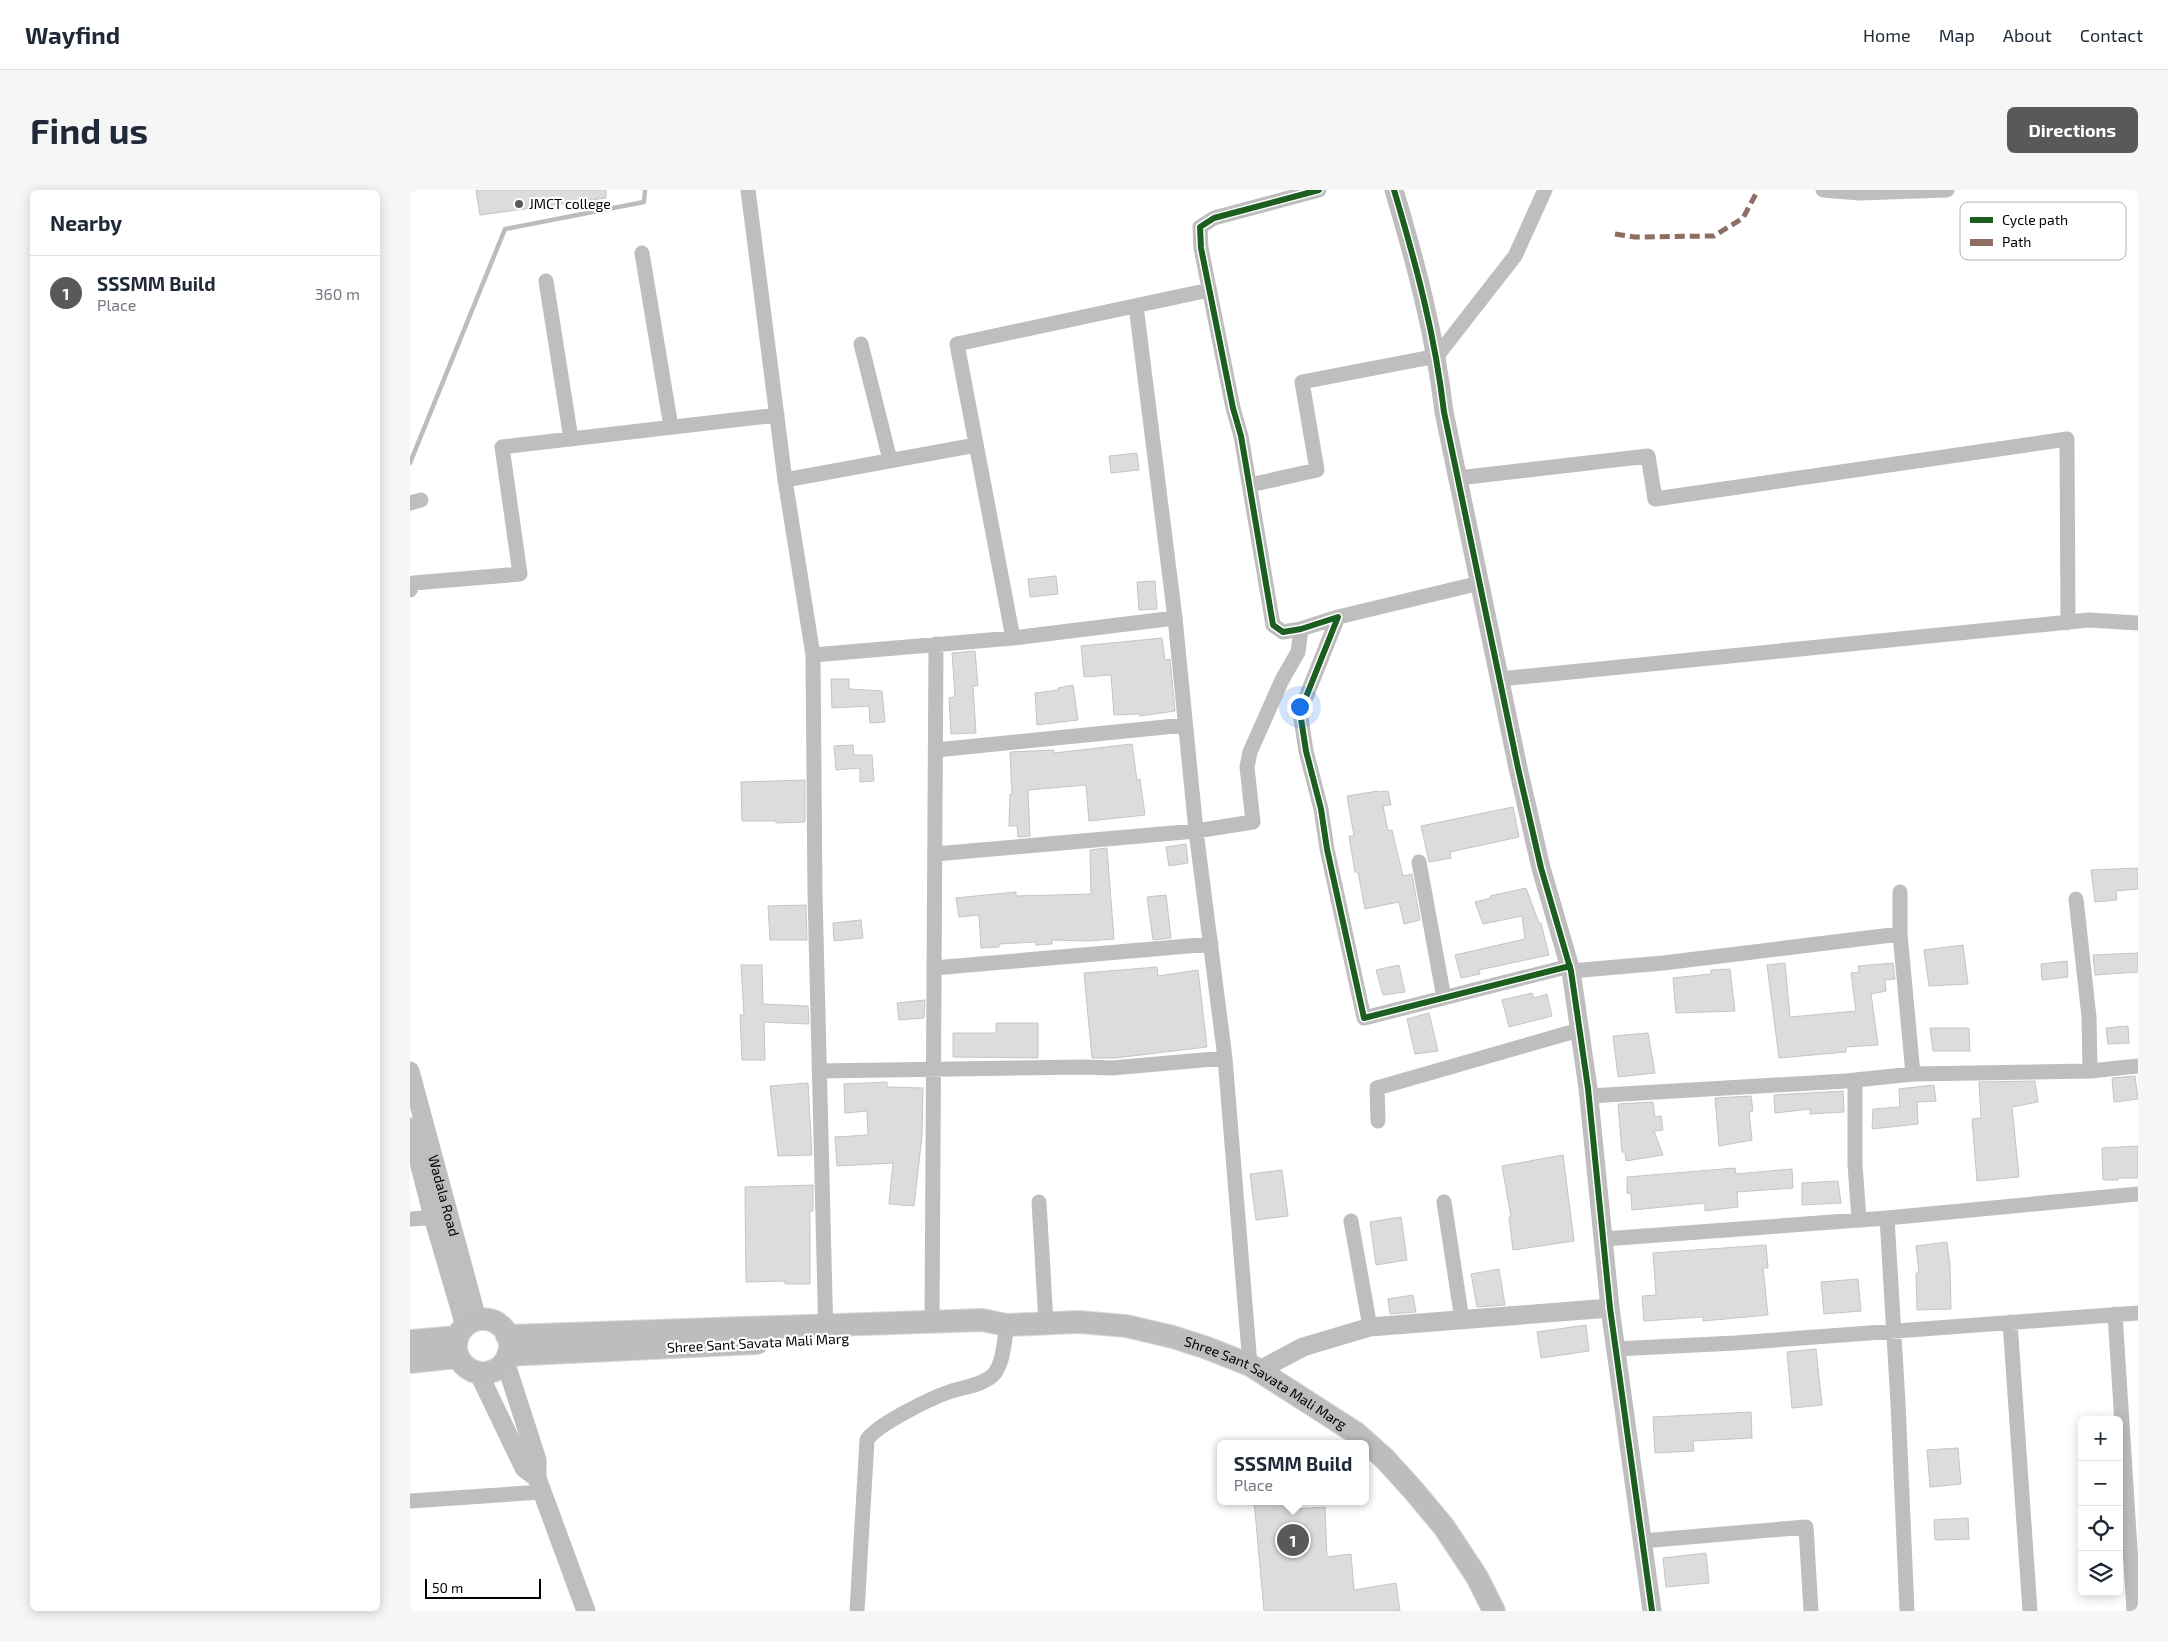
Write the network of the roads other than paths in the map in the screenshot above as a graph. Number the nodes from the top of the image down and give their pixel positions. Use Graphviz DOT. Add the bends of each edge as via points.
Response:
graph roads {
  1 [pos="748,190"];
  2 [pos="1319,190"];
  3 [pos="1394,190"];
  4 [pos="1546,190"];
  5 [pos="1823,190"];
  6 [pos="1947,190"];
  7 [pos="1860,192"];
  8 [pos="642,253"];
  9 [pos="546,281"];
  10 [pos="1209,290"];
  11 [pos="1136,306"];
  12 [pos="861,344"];
  13 [pos="1437,356"];
  14 [pos="778,415"];
  15 [pos="672,427"];
  16 [pos="571,439"];
  17 [pos="976,445"];
  18 [pos="890,460"];
  19 [pos="1458,478"];
  20 [pos="785,480"];
  21 [pos="1250,485"];
  22 [pos="1480,584"];
  23 [pos="410,590"];
  24 [pos="1338,617"];
  25 [pos="1175,618"];
  26 [pos="2068,623"];
  27 [pos="2138,623"];
  28 [pos="1301,629"];
  29 [pos="1013,638"];
  30 [pos="936,644"];
  31 [pos="813,655"];
  32 [pos="1500,679"];
  33 [pos="1185,725"];
  34 [pos="936,750"];
  35 [pos="1196,830"];
  36 [pos="935,854"];
  37 [pos="1419,862"];
  38 [pos="1900,892"];
  39 [pos="2076,899"];
  40 [pos="1900,934"];
  41 [pos="1211,944"];
  42 [pos="934,968"];
  43 [pos="1570,969"];
  44 [pos="1444,998"];
  45 [pos="1579,1030"];
  46 [pos="1226,1058"];
  47 [pos="2138,1066"];
  48 [pos="934,1069"];
  49 [pos="410,1070"];
  50 [pos="819,1071"];
  51 [pos="2090,1071"];
  52 [pos="1913,1074"];
  53 [pos="1855,1080"];
  54 [pos="1589,1096"];
  55 [pos="1378,1121"];
  56 [pos="410,1126"];
  57 [pos="2138,1194"];
  58 [pos="1039,1202"];
  59 [pos="1444,1202"];
  60 [pos="441,1217"];
  61 [pos="1887,1218"];
  62 [pos="410,1219"];
  63 [pos="1859,1220"];
  64 [pos="1351,1221"];
  65 [pos="1604,1239"];
  66 [pos="1610,1308"];
  67 [pos="2138,1313"];
  68 [pos="2115,1314"];
  69 [pos="1462,1320"];
  70 [pos="932,1322"];
  71 [pos="2010,1322"];
  72 [pos="1046,1323"];
  73 [pos="1007,1325"];
  74 [pos="1370,1327"];
  75 [pos="1893,1330"];
  76 [pos="826,1332"];
  77 [pos="464,1335"];
  78 [pos="410,1342"];
  79 [pos="1615,1349"];
  80 [pos="507,1350"];
  81 [pos="410,1362"];
  82 [pos="1254,1368"];
  83 [pos="478,1372"];
  84 [pos="1364,1440"];
  85 [pos="1369,1445"];
  86 [pos="539,1485"];
  87 [pos="410,1501"];
  88 [pos="1642,1541"];
  89 [pos="586,1611"];
  90 [pos="857,1611"];
  91 [pos="1494,1611"];
  92 [pos="1652,1611"];
  93 [pos="1811,1611"];
  94 [pos="1906,1611"];
  95 [pos="2030,1611"];
  96 [pos="2134,1611"];
  1 -- 14 [label="street"];
  2 -- 10 [label="street" via="1214,218 1200,227"];
  3 -- 13 [label="street" via="1417,265"];
  4 -- 13 [label="street" via="1515,256"];
  5 -- 7 [label="street"];
  6 -- 7 [label="street"];
  8 -- 15 [label="street"];
  9 -- 16 [label="street"];
  10 -- 11 [label="street"];
  10 -- 21 [label="street"];
  11 -- 17 [label="street" via="957,344"];
  11 -- 25 [label="street"];
  12 -- 18 [label="street"];
  13 -- 19 [label="street" via="1444,412"];
  13 -- 21 [label="street" via="1302,382 1317,470"];
  14 -- 15 [label="street"];
  14 -- 20 [label="street"];
  15 -- 16 [label="street"];
  16 -- 23 [label="street" via="502,447 520,574 414,583"];
  17 -- 18 [label="street"];
  17 -- 29 [label="street"];
  18 -- 20 [label="street"];
  19 -- 22 [label="street"];
  19 -- 26 [label="street" via="1648,456 1655,498 2067,439"];
  20 -- 31 [label="street"];
  21 -- 28 [label="street" via="1273,625 1283,632"];
  22 -- 24 [label="street"];
  22 -- 32 [label="street"];
  24 -- 28 [label="street"];
  24 -- 44 [label="street" via="1300,712 1364,1018"];
  25 -- 29 [label="street"];
  25 -- 33 [label="street"];
  26 -- 27 [label="street" via="2089,620"];
  26 -- 32 [label="street"];
  28 -- 35 [label="street" via="1298,652 1282,680 1248,759 1253,822"];
  29 -- 30 [label="street"];
  30 -- 31 [label="street"];
  30 -- 34 [label="street"];
  31 -- 50 [label="street"];
  32 -- 43 [label="street" via="1541,868"];
  33 -- 34 [label="street"];
  33 -- 35 [label="street"];
  34 -- 36 [label="street"];
  35 -- 36 [label="street"];
  35 -- 41 [label="street"];
  36 -- 42 [label="street"];
  37 -- 44 [label="street"];
  38 -- 40 [label="street"];
  39 -- 51 [label="street" via="2089,1017"];
  40 -- 43 [label="street" via="1662,963"];
  40 -- 52 [label="street"];
  41 -- 42 [label="street"];
  41 -- 46 [label="street"];
  42 -- 48 [label="street"];
  43 -- 44 [label="street"];
  43 -- 45 [label="street"];
  45 -- 54 [label="street"];
  45 -- 55 [label="street" via="1377,1088"];
  46 -- 48 [label="street" via="1112,1068"];
  46 -- 82 [label="street"];
  47 -- 51 [label="street"];
  48 -- 50 [label="street"];
  48 -- 70 [label="street"];
  49 -- 60 [label="street, Wadala Road"];
  50 -- 76 [label="street"];
  51 -- 52 [label="street"];
  52 -- 53 [label="street"];
  53 -- 54 [label="street"];
  53 -- 63 [label="street"];
  54 -- 65 [label="street"];
  56 -- 60 [label="street, Wadala Road"];
  57 -- 61 [label="street"];
  58 -- 72 [label="street"];
  59 -- 69 [label="street"];
  60 -- 62 [label="street"];
  60 -- 77 [label="street, Wadala Road"];
  61 -- 63 [label="street"];
  61 -- 75 [label="street"];
  63 -- 65 [label="street"];
  64 -- 74 [label="street"];
  65 -- 66 [label="street"];
  66 -- 69 [label="street"];
  66 -- 79 [label="street"];
  67 -- 68 [label="street"];
  68 -- 71 [label="street"];
  68 -- 96 [label="street"];
  69 -- 74 [label="street"];
  70 -- 73 [label="main road, Shree Sant Savata Mali Marg" via="982,1320"];
  70 -- 76 [label="main road, Shree Sant Savata Mali Marg"];
  71 -- 75 [label="street"];
  71 -- 95 [label="street"];
  72 -- 73 [label="main road, Shree Sant Savata Mali Marg"];
  72 -- 82 [label="main road, Shree Sant Savata Mali Marg" via="1126,1326 1207,1348"];
  73 -- 76 [label="main road, Shree Sant Savata Mali Marg" via="983,1332"];
  73 -- 90 [label="street" via="1000,1360 993,1375 918,1406 866,1440"];
  74 -- 82 [label="street" via="1303,1348"];
  75 -- 79 [label="street"];
  75 -- 94 [label="street"];
  76 -- 80 [label="main road, Shree Sant Savata Mali Marg"];
  77 -- 78 [label="main road"];
  77 -- 80 [label="main road" via="495,1322 503,1328"];
  77 -- 81 [label="main road"];
  77 -- 83 [label="main road" via="470,1370"];
  79 -- 88 [label="street"];
  80 -- 83 [label="main road, Shree Sant Savata Mali Marg" via="495,1370"];
  80 -- 86 [label="street" via="537,1460"];
  82 -- 84 [label="main road, Shree Sant Savata Mali Marg"];
  83 -- 86 [label="street" via="524,1468"];
  85 -- 91 [label="main road, Shree Sant Savata Mali Marg" via="1444,1527"];
  86 -- 87 [label="street"];
  86 -- 89 [label="street"];
  88 -- 92 [label="street"];
  88 -- 93 [label="street" via="1806,1527"];
}
